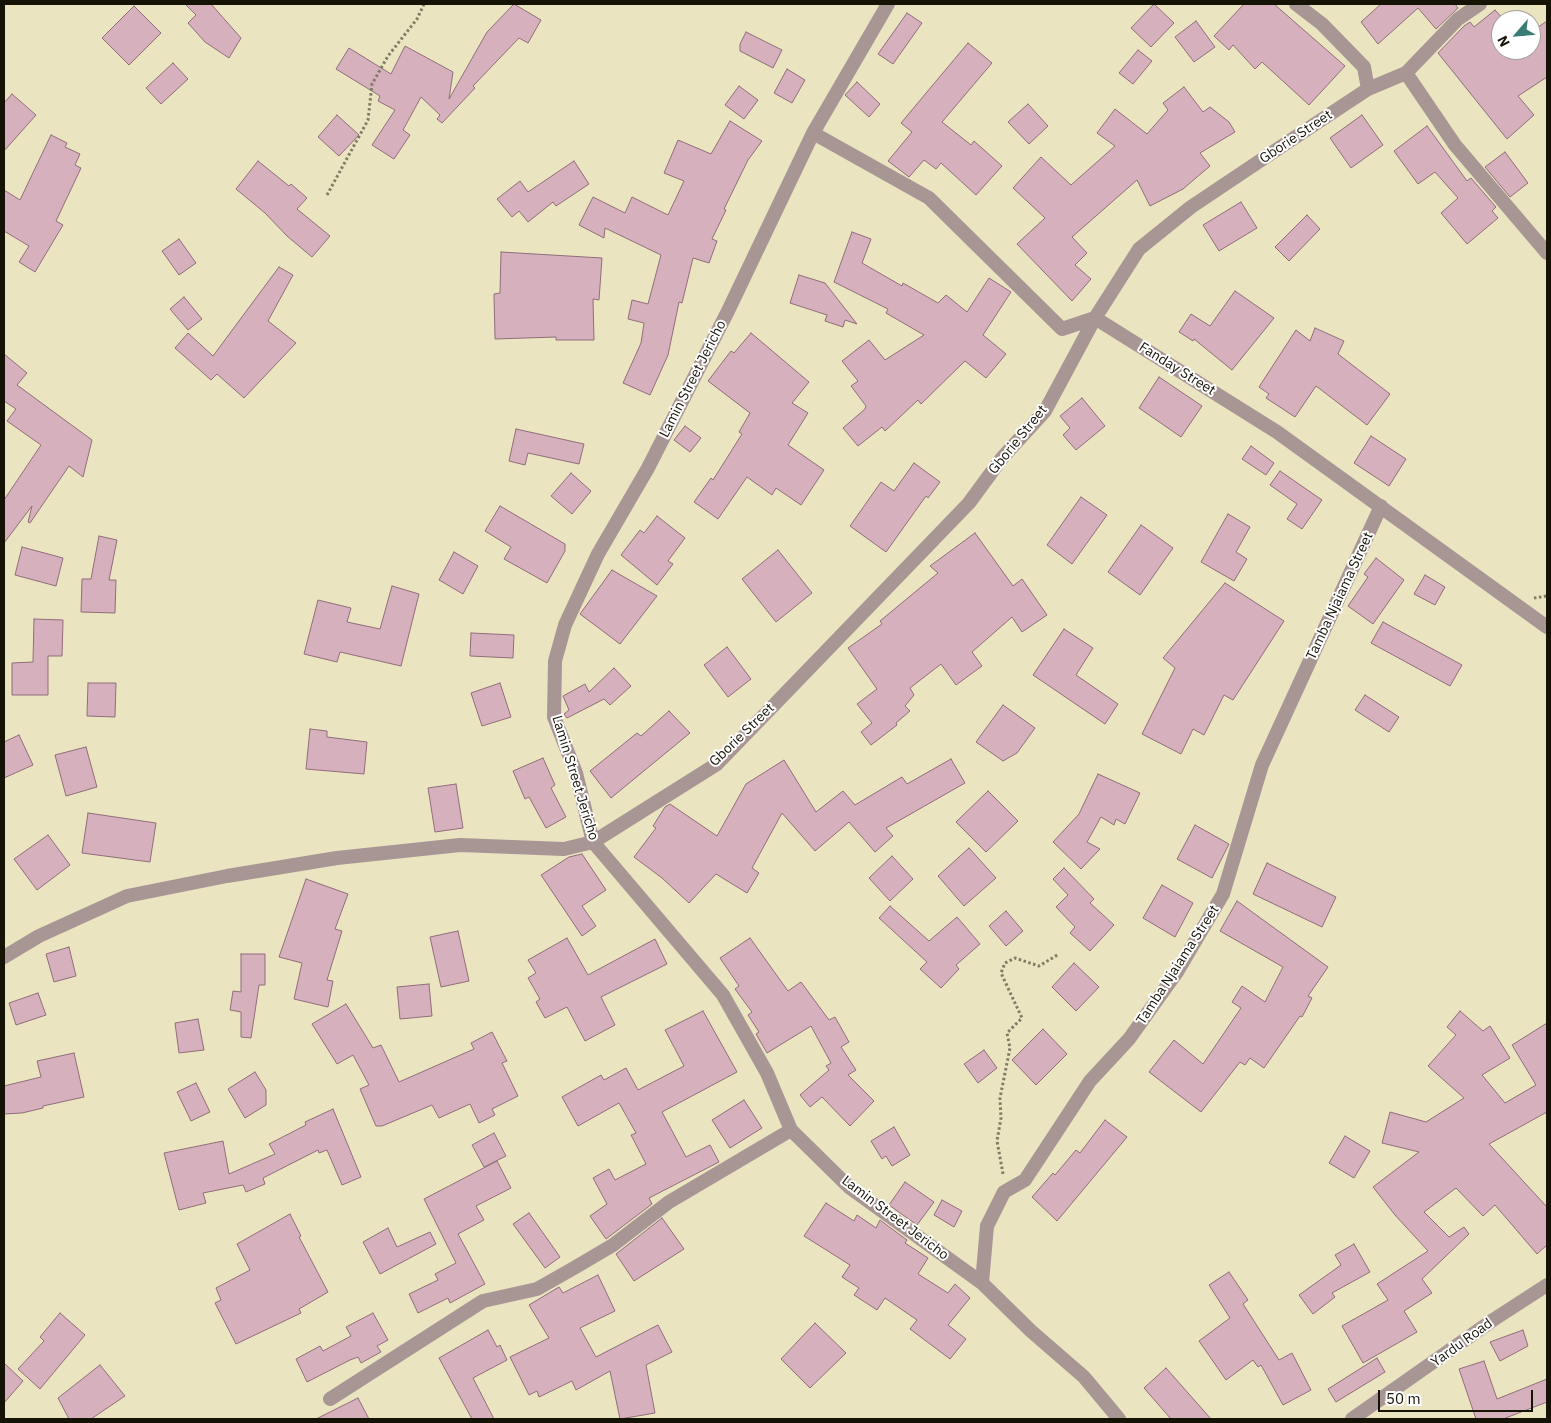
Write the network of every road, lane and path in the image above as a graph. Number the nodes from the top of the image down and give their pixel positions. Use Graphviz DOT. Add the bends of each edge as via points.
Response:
graph roads {
  1 [pos="424,4"];
  2 [pos="888,4"];
  3 [pos="1296,4"];
  4 [pos="1480,4"];
  5 [pos="1406,73"];
  6 [pos="1368,89"];
  7 [pos="813,133"];
  8 [pos="327,195"];
  9 [pos="1547,253"];
  10 [pos="1095,318"];
  11 [pos="1382,506"];
  12 [pos="1547,627"];
  13 [pos="592,842"];
  14 [pos="1059,954"];
  15 [pos="4,957"];
  16 [pos="791,1130"];
  17 [pos="1004,1192"];
  18 [pos="982,1283"];
  19 [pos="1547,1285"];
  20 [pos="330,1399"];
  21 [pos="1119,1419"];
  22 [pos="1352,1419"];
  1 -- 8 [label="path" via="372,84 368,120"];
  2 -- 7 [label="street, Lamin Street Jericho"];
  3 -- 6 [label="street" via="1322,24 1364,67"];
  4 -- 5 [label="street, Gborie Street" via="1458,18"];
  5 -- 6 [label="street, Gborie Street"];
  5 -- 9 [label="street" via="1454,145"];
  6 -- 10 [label="street, Gborie Street" via="1191,207 1139,249"];
  7 -- 10 [label="street" via="929,198 1062,329"];
  7 -- 13 [label="street, Lamin Street Jericho" via="719,328 648,468 598,554 565,625 555,661 554,717 576,773"];
  10 -- 11 [label="street, Fanday Street" via="1277,432"];
  10 -- 13 [label="street, Gborie Street" via="1044,411 1002,458 970,503 716,764"];
  11 -- 12 [label="street, Fanday Street"];
  11 -- 17 [label="street, Tamba Njaiama Street" via="1262,765 1224,894 1177,972 1129,1039 1090,1081 1026,1180"];
  13 -- 15 [label="street, Gborie Street" via="564,849 460,845 337,858 218,878 127,896 39,936"];
  13 -- 16 [label="street, Lamin Street Jericho" via="723,995 767,1073"];
  14 -- 17 [label="path" via="1039,966 1015,958 1005,963 1001,973 1022,1018 1007,1033 1010,1048 1000,1098 997,1141"];
  16 -- 18 [label="street, Lamin Street Jericho" via="849,1186"];
  16 -- 20 [label="street" via="669,1202 613,1245 574,1268 537,1289 483,1301"];
  17 -- 18 [label="street" via="987,1226"];
  18 -- 21 [label="street, Lamin Street Jericho" via="1084,1377"];
  19 -- 22 [label="street, Yardu Road"];
}
